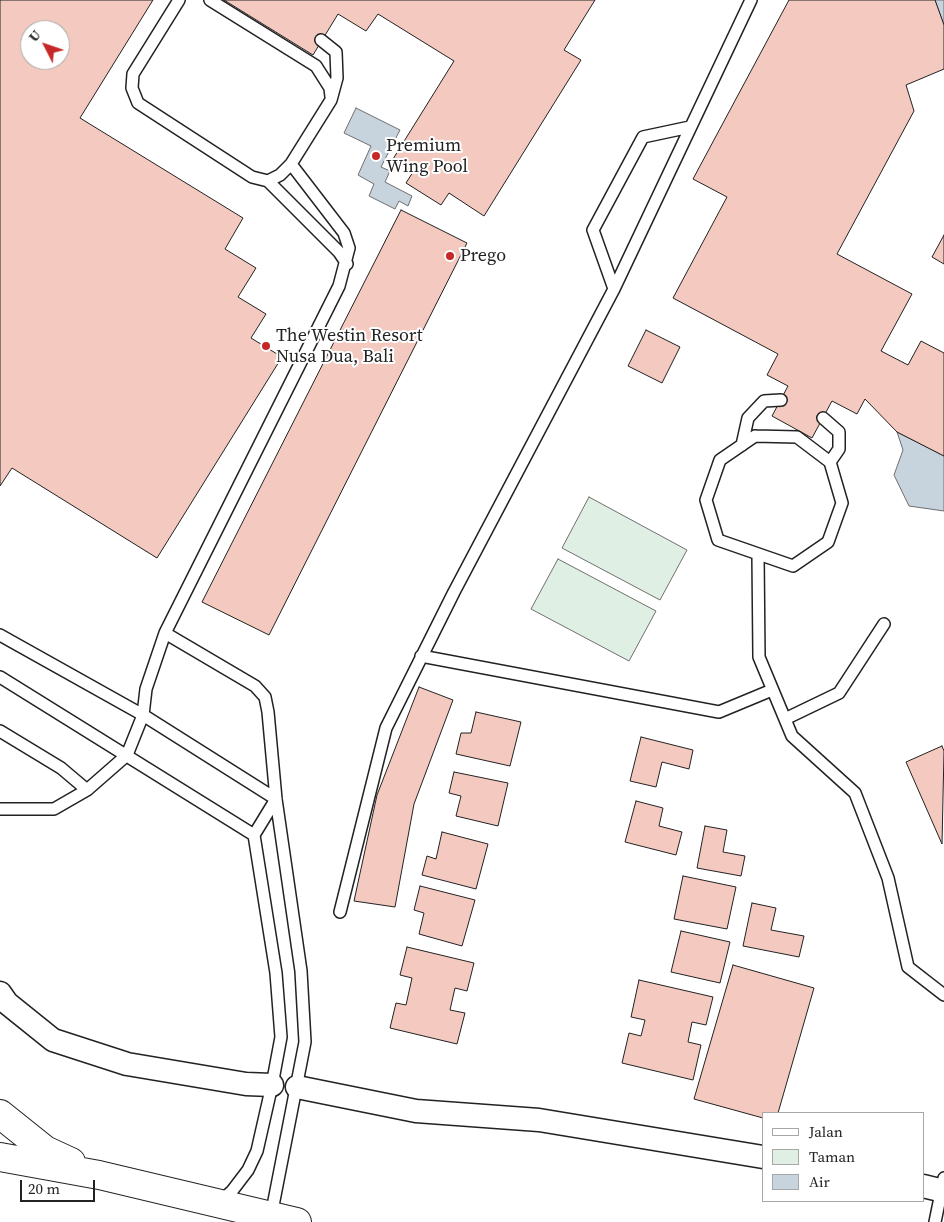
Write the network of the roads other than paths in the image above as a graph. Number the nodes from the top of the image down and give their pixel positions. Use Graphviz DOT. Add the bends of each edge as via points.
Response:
graph roads {
  1 [pos="179,0"];
  2 [pos="210,0"];
  3 [pos="751,0"];
  4 [pos="321,40"];
  5 [pos="331,100"];
  6 [pos="690,127"];
  7 [pos="291,164"];
  8 [pos="268,181"];
  9 [pos="347,264"];
  10 [pos="614,290"];
  11 [pos="780,400"];
  12 [pos="823,418"];
  13 [pos="742,445"];
  14 [pos="830,462"];
  15 [pos="758,555"];
  16 [pos="884,624"];
  17 [pos="165,633"];
  18 [pos="0,636"];
  19 [pos="421,656"];
  20 [pos="0,677"];
  21 [pos="772,690"];
  22 [pos="143,715"];
  23 [pos="784,719"];
  24 [pos="0,731"];
  25 [pos="127,755"];
  26 [pos="87,790"];
  27 [pos="276,799"];
  28 [pos="0,809"];
  29 [pos="254,835"];
  30 [pos="340,912"];
  31 [pos="0,993"];
  32 [pos="944,995"];
  33 [pos="272,1085"];
  34 [pos="297,1087"];
  35 [pos="0,1114"];
  36 [pos="0,1156"];
  37 [pos="762,1157"];
  38 [pos="99,1175"];
  39 [pos="938,1186"];
  40 [pos="218,1204"];
  41 [pos="271,1216"];
  42 [pos="297,1222"];
  43 [pos="935,1222"];
  1 -- 8 [label="lane" via="133,74 132,88 138,103 252,177"];
  2 -- 5 [label="lane" via="316,66 330,88"];
  3 -- 6 [label="lane"];
  4 -- 5 [label="lane" via="336,52 337,78"];
  5 -- 7 [label="lane"];
  6 -- 10 [label="lane"];
  6 -- 10 [label="lane" via="643,137 593,230"];
  7 -- 8 [label="lane"];
  7 -- 9 [label="lane" via="344,233 349,248"];
  8 -- 9 [label="lane"];
  9 -- 17 [label="lane" via="339,286"];
  10 -- 19 [label="lane"];
  11 -- 13 [label="lane" via="764,401 748,418"];
  12 -- 14 [label="lane" via="839,432 839,449"];
  13 -- 14 [label="lane" via="755,436 796,437"];
  13 -- 15 [label="lane" via="720,460 706,500 718,540"];
  14 -- 15 [label="lane" via="842,502 828,542 793,566"];
  15 -- 21 [label="lane" via="759,657"];
  16 -- 23 [label="lane" via="839,693"];
  17 -- 22 [label="lane" via="146,689"];
  17 -- 27 [label="lane" via="255,686 265,696"];
  18 -- 22 [label="lane"];
  19 -- 21 [label="lane" via="719,712"];
  19 -- 30 [label="lane" via="386,728"];
  20 -- 25 [label="lane"];
  21 -- 23 [label="lane"];
  22 -- 25 [label="lane"];
  22 -- 27 [label="lane"];
  23 -- 32 [label="lane" via="792,736 855,793 888,878 908,967"];
  24 -- 26 [label="lane" via="61,768"];
  25 -- 26 [label="lane"];
  25 -- 29 [label="lane"];
  26 -- 28 [label="lane" via="54,809"];
  27 -- 29 [label="lane"];
  27 -- 34 [label="lane" via="301,971 305,1042"];
  29 -- 33 [label="lane" via="276,973 281,1036"];
  31 -- 33 [label="street" via="7,1003 52,1040 127,1064 246,1084"];
  33 -- 34 [label="lane"];
  33 -- 40 [label="lane" via="256,1151 248,1170"];
  34 -- 37 [label="street" via="416,1111 540,1120"];
  34 -- 41 [label="lane"];
  35 -- 38 [label="highway" via="45,1150"];
  36 -- 38 [label="highway"];
  38 -- 40 [label="highway"];
  39 -- 43 [label="lane"];
  40 -- 41 [label="highway"];
  41 -- 42 [label="highway"];
}
